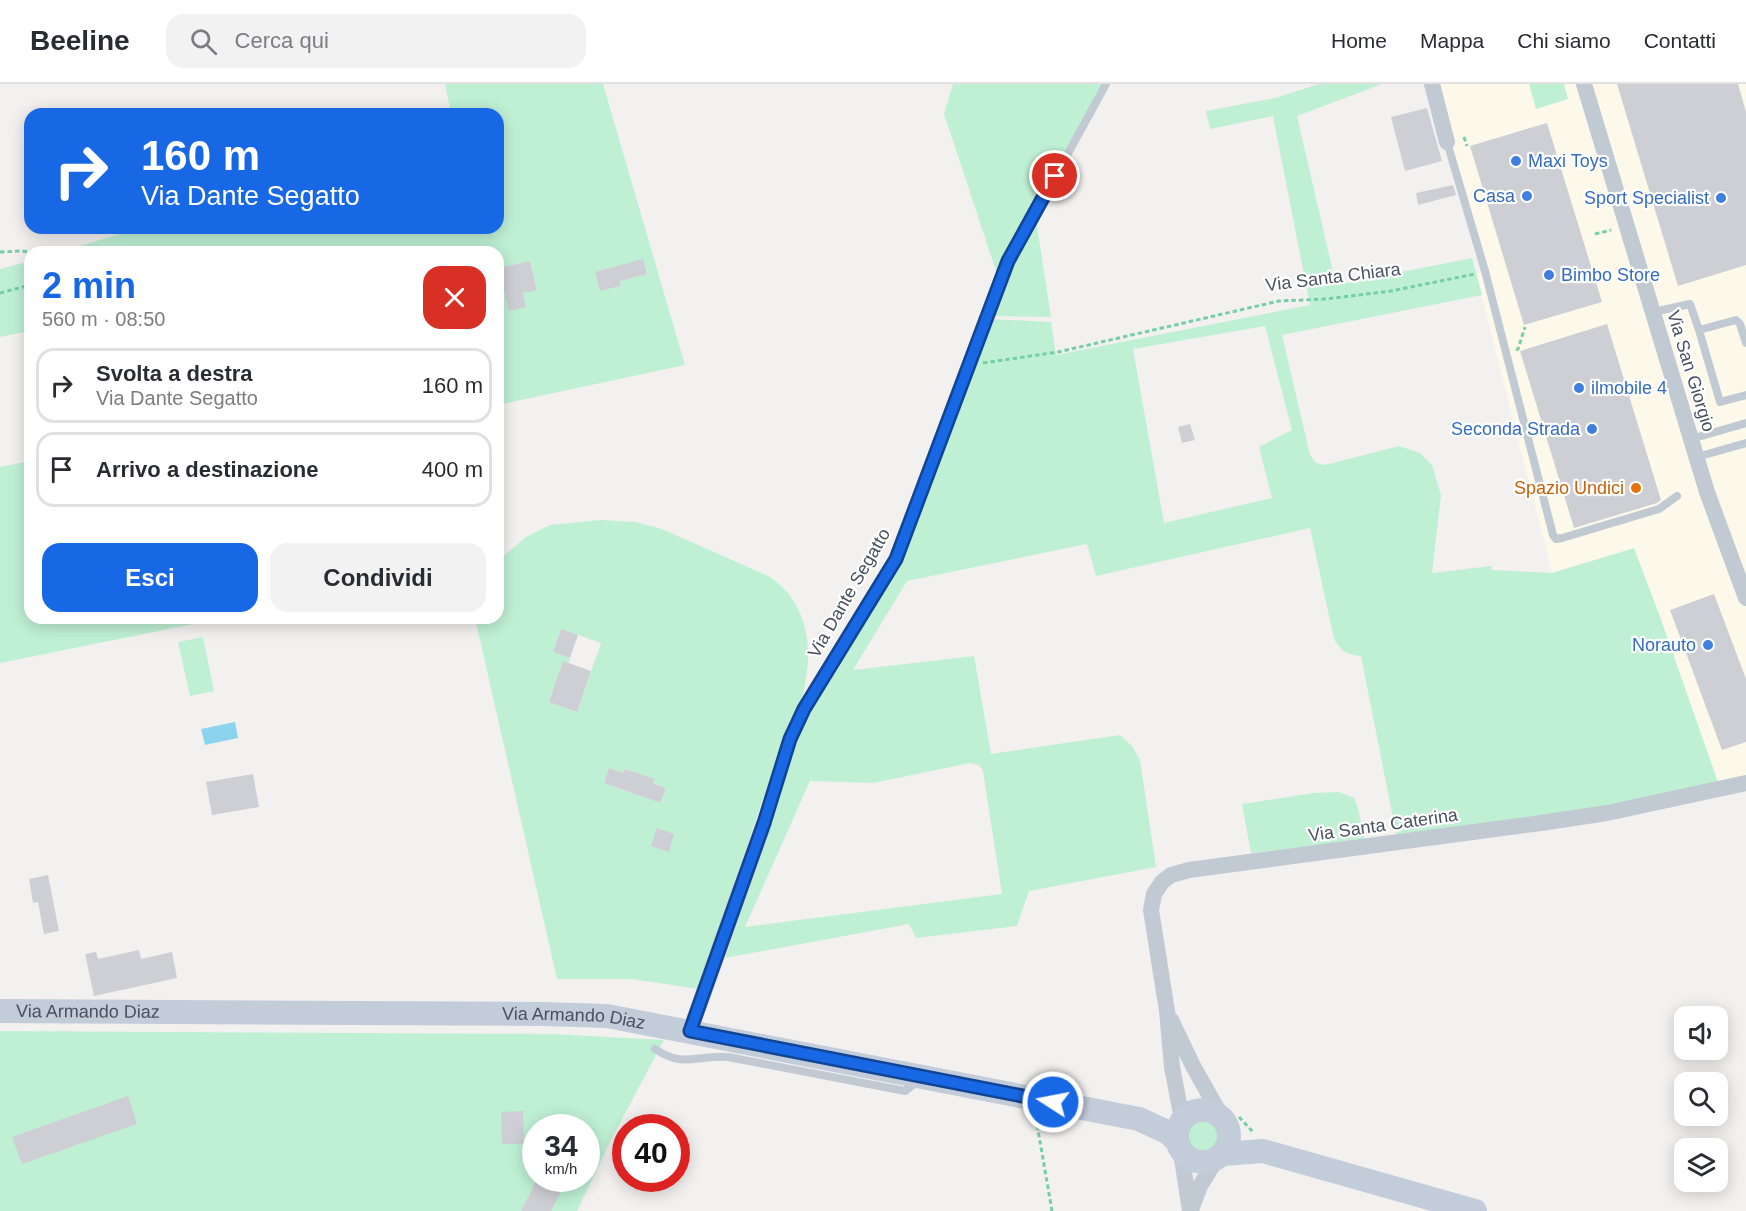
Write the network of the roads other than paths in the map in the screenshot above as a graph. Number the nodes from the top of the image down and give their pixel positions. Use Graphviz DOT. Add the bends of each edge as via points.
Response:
graph roads {
  1 [pos="1106,84"];
  2 [pos="1432,84"];
  3 [pos="1584,84"];
  4 [pos="1448,142"];
  5 [pos="1653,312"];
  6 [pos="1699,330"];
  7 [pos="1746,343"];
  8 [pos="1746,395"];
  9 [pos="1746,423"];
  10 [pos="1691,439"];
  11 [pos="1746,443"];
  12 [pos="1697,457"];
  13 [pos="1677,496"];
  14 [pos="1746,598"];
  15 [pos="1745,784"];
  16 [pos="764,823"];
  17 [pos="0,1011"];
  18 [pos="1167,1011"];
  19 [pos="690,1031"];
  20 [pos="655,1049"];
  21 [pos="924,1077"];
  22 [pos="1228,1118"];
  23 [pos="1180,1137"];
  24 [pos="1261,1144"];
  25 [pos="1220,1156"];
  26 [pos="1470,1210"];
  27 [pos="1190,1211"];
  1 -- 16 [label="lane, Via Dante Segatto" via="1008,261 896,559 804,709 790,739"];
  2 -- 4 [label="street"];
  3 -- 5 [label="street, Via San Giorgio"];
  4 -- 13 [label="lane" via="1554,537 1562,538 1659,509"];
  5 -- 6 [label="lane" via="1690,304"];
  5 -- 10 [label="street, Via San Giorgio"];
  6 -- 7 [label="lane" via="1736,320"];
  6 -- 8 [label="lane" via="1720,402"];
  9 -- 10 [label="lane"];
  10 -- 12 [label="street, Via San Giorgio"];
  11 -- 12 [label="lane"];
  12 -- 14 [label="street, Via San Giorgio"];
  15 -- 18 [label="street, Via Santa Caterina" via="1563,820 1176,872 1156,890 1151,910"];
  16 -- 19 [label="street, Via Dante Segatto"];
  17 -- 19 [label="street, Via Armando Diaz" via="578,1014"];
  18 -- 22 [label="street, Via Santa Caterina" via="1193,1066"];
  18 -- 23 [label="street, Via Santa Caterina"];
  19 -- 21 [label="street, Via Armando Diaz"];
  20 -- 21 [label="lane" via="673,1059 728,1057 905,1091"];
  21 -- 23 [label="street, Via Armando Diaz" via="1139,1119"];
  22 -- 23 [label="street, Via Armando Diaz" via="1204,1110 1191,1113"];
  22 -- 24 [label="street, Via Armando Diaz"];
  22 -- 25 [label="street" via="1229,1140"];
  23 -- 25 [label="street, Via Armando Diaz" via="1187,1157 1202,1163"];
  23 -- 27 [label="street, Via Santa Caterina"];
  24 -- 25 [label="street, Via Armando Diaz"];
  24 -- 26 [label="street, Via Armando Diaz"];
  25 -- 27 [label="street" via="1200,1186"];
}
